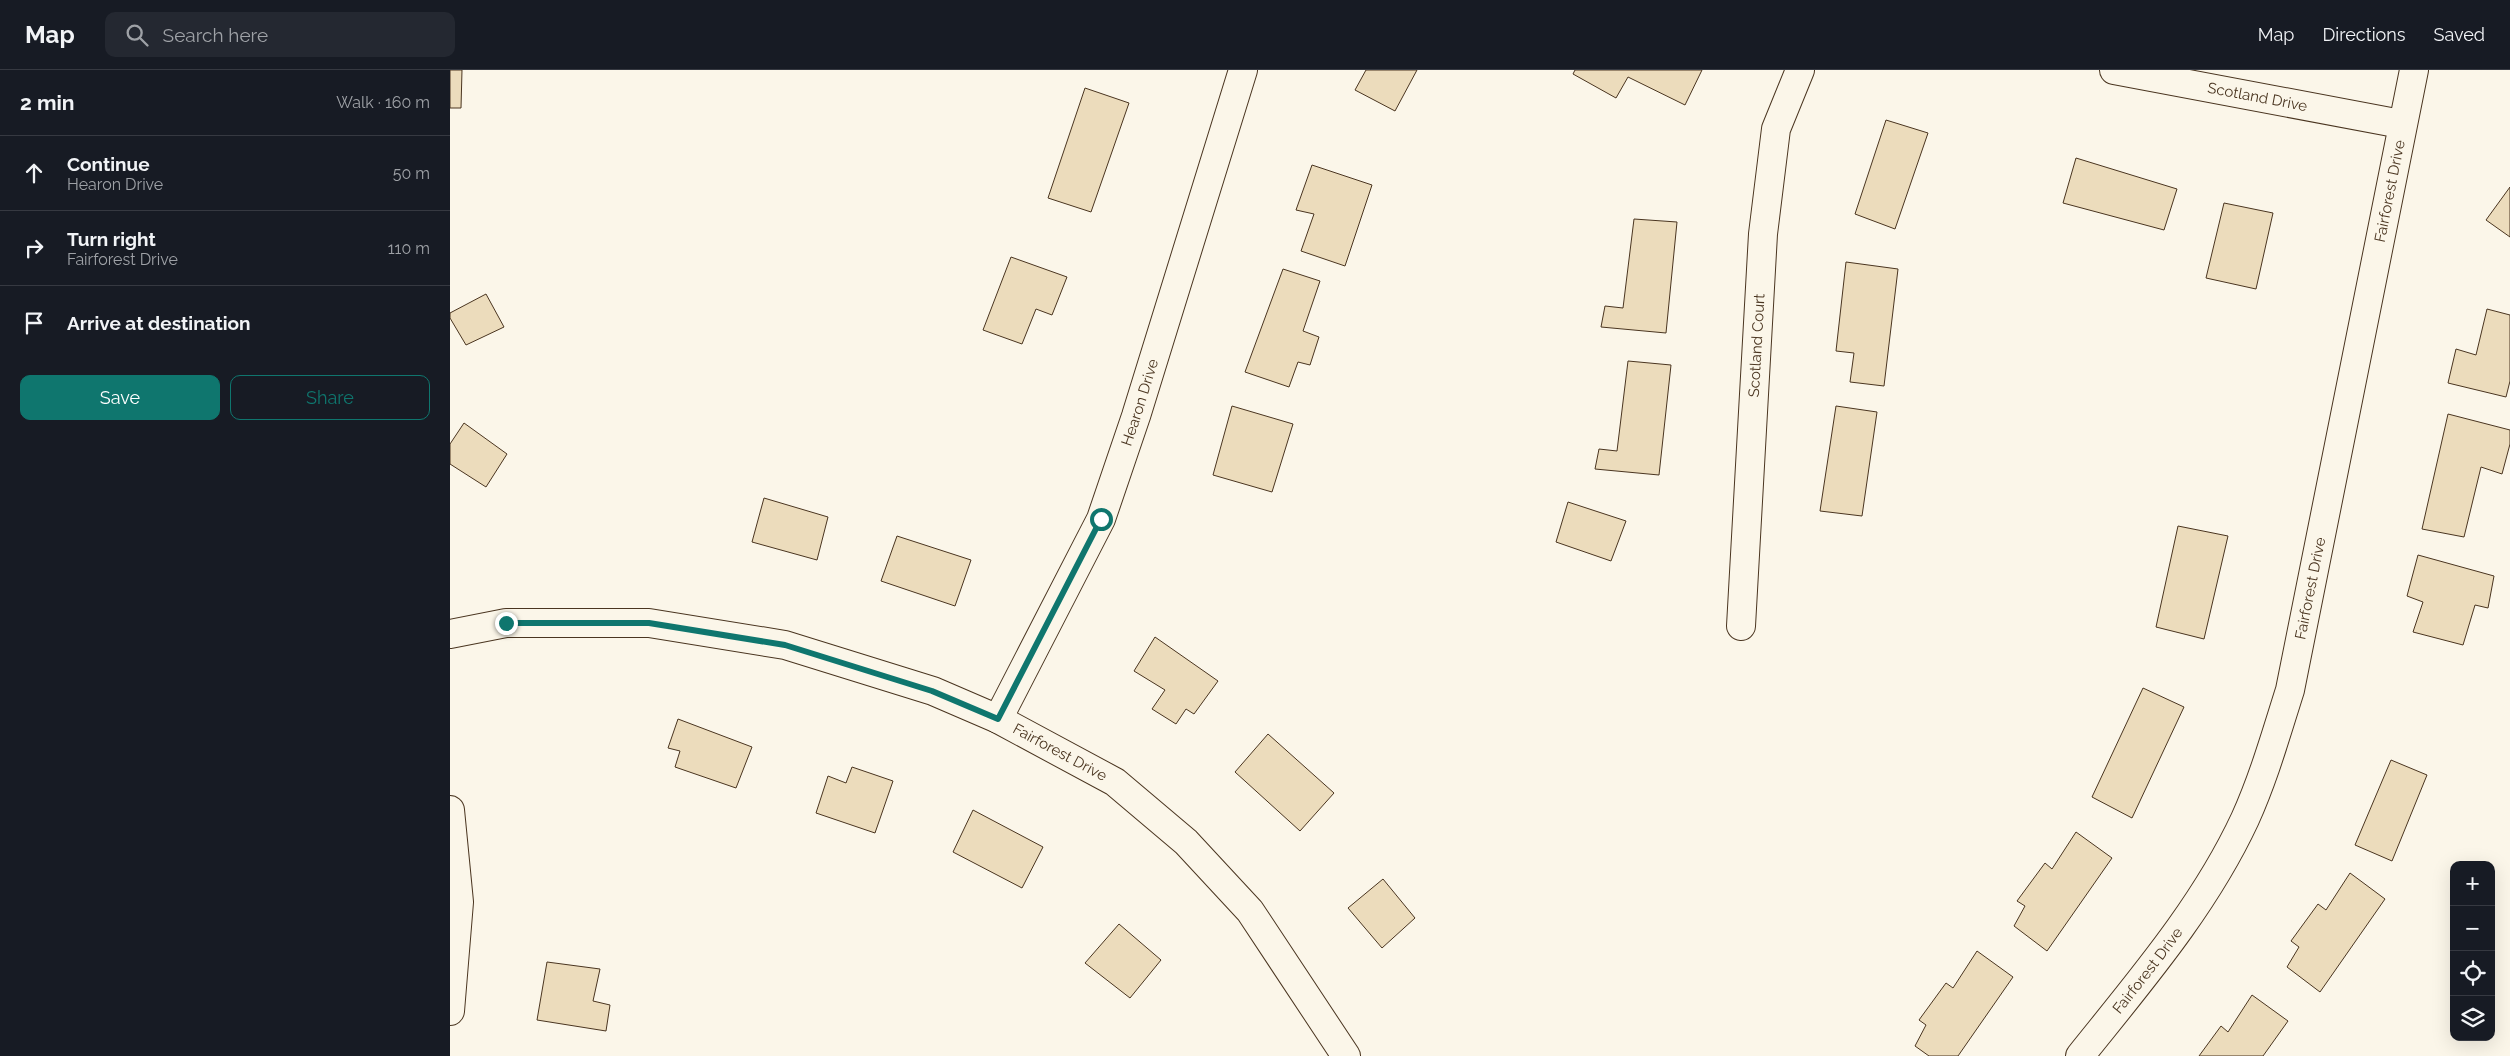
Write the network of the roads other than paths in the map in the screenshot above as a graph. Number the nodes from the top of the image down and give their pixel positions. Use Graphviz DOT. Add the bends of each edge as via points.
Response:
graph roads {
  1 [pos="1242,70"];
  2 [pos="1800,70"];
  3 [pos="2114,70"];
  4 [pos="2414,70"];
  5 [pos="2401,124"];
  6 [pos="1742,626"];
  7 [pos="450,634"];
  8 [pos="998,719"];
  9 [pos="450,810"];
  10 [pos="450,1011"];
  11 [pos="1346,1056"];
  12 [pos="2080,1056"];
  1 -- 8 [label="street, Hearon Drive" via="1136,416 1101,519"];
  2 -- 6 [label="street, Scotland Court" via="1776,129 1763,234"];
  3 -- 5 [label="street, Scotland Drive"];
  4 -- 5 [label="street, Fairforest Drive"];
  5 -- 12 [label="street, Fairforest Drive" via="2290,690 2262,779 2244,821 2198,902"];
  7 -- 8 [label="street, Fairforest Drive" via="506,623 659,624 785,645 932,691"];
  8 -- 11 [label="street, Fairforest Drive" via="1115,782 1186,842 1250,911"];
  9 -- 10 [label="street" via="459,902"];
}
